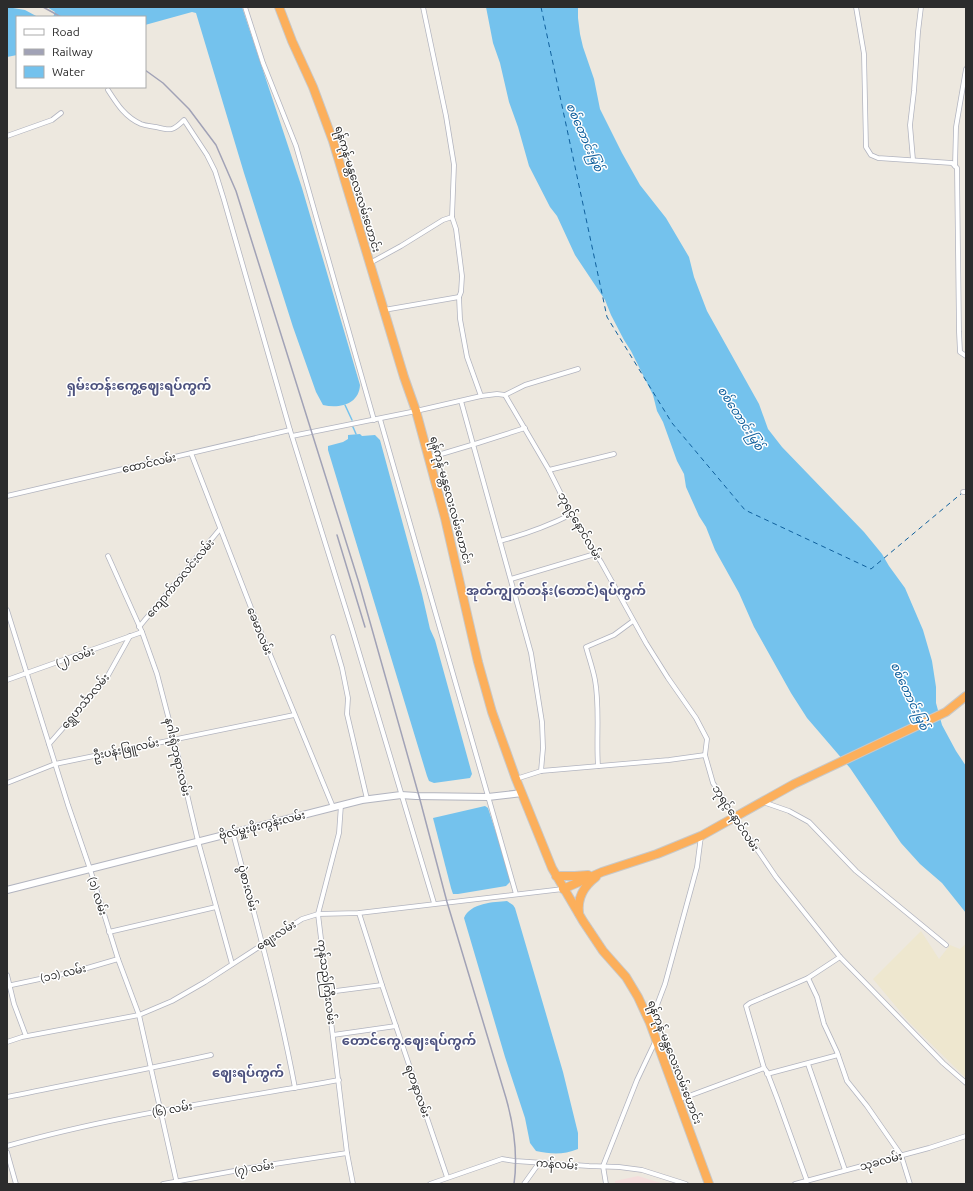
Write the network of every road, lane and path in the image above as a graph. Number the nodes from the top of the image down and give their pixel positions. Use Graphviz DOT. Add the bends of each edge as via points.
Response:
graph roads {
  1 [pos="245,7"];
  2 [pos="279,7"];
  3 [pos="424,7"];
  4 [pos="856,7"];
  5 [pos="922,7"];
  6 [pos="966,69"];
  7 [pos="108,90"];
  8 [pos="61,113"];
  9 [pos="7,136"];
  10 [pos="912,160"];
  11 [pos="955,166"];
  12 [pos="452,217"];
  13 [pos="369,264"];
  14 [pos="458,297"];
  15 [pos="384,310"];
  16 [pos="966,356"];
  17 [pos="578,369"];
  18 [pos="505,395"];
  19 [pos="481,396"];
  20 [pos="461,401"];
  21 [pos="416,412"];
  22 [pos="380,419"];
  23 [pos="374,420"];
  24 [pos="525,428"];
  25 [pos="290,430"];
  26 [pos="292,436"];
  27 [pos="474,445"];
  28 [pos="191,454"];
  29 [pos="614,454"];
  30 [pos="428,458"];
  31 [pos="549,470"];
  32 [pos="7,496"];
  33 [pos="572,514"];
  34 [pos="220,529"];
  35 [pos="500,541"];
  36 [pos="595,554"];
  37 [pos="108,556"];
  38 [pos="511,580"];
  39 [pos="7,610"];
  40 [pos="633,620"];
  41 [pos="140,627"];
  42 [pos="142,632"];
  43 [pos="130,636"];
  44 [pos="333,637"];
  45 [pos="28,674"];
  46 [pos="7,680"];
  47 [pos="966,696"];
  48 [pos="294,715"];
  49 [pos="174,739"];
  50 [pos="49,744"];
  51 [pos="705,755"];
  52 [pos="55,764"];
  53 [pos="598,766"];
  54 [pos="541,771"];
  55 [pos="516,779"];
  56 [pos="7,783"];
  57 [pos="522,793"];
  58 [pos="401,795"];
  59 [pos="488,797"];
  60 [pos="367,799"];
  61 [pos="762,802"];
  62 [pos="341,805"];
  63 [pos="333,807"];
  64 [pos="734,817"];
  65 [pos="233,833"];
  66 [pos="702,836"];
  67 [pos="198,841"];
  68 [pos="90,869"];
  69 [pos="602,872"];
  70 [pos="556,876"];
  71 [pos="563,889"];
  72 [pos="7,890"];
  73 [pos="516,894"];
  74 [pos="434,903"];
  75 [pos="216,907"];
  76 [pos="359,913"];
  77 [pos="318,914"];
  78 [pos="579,914"];
  79 [pos="109,932"];
  80 [pos="263,944"];
  81 [pos="946,945"];
  82 [pos="840,957"];
  83 [pos="118,959"];
  84 [pos="232,964"];
  85 [pos="7,975"];
  86 [pos="808,978"];
  87 [pos="382,985"];
  88 [pos="8,986"];
  89 [pos="328,992"];
  90 [pos="139,1015"];
  91 [pos="650,1023"];
  92 [pos="396,1026"];
  93 [pos="333,1035"];
  94 [pos="26,1036"];
  95 [pos="656,1040"];
  96 [pos="7,1042"];
  97 [pos="211,1055"];
  98 [pos="838,1055"];
  99 [pos="808,1064"];
  100 [pos="151,1068"];
  101 [pos="764,1068"];
  102 [pos="768,1074"];
  103 [pos="339,1080"];
  104 [pos="966,1083"];
  105 [pos="295,1088"];
  106 [pos="7,1097"];
  107 [pos="678,1100"];
  108 [pos="161,1111"];
  109 [pos="966,1136"];
  110 [pos="7,1146"];
  111 [pos="7,1152"];
  112 [pos="347,1153"];
  113 [pos="901,1155"];
  114 [pos="539,1163"];
  115 [pos="603,1166"];
  116 [pos="845,1170"];
  117 [pos="447,1178"];
  118 [pos="807,1181"];
  119 [pos="177,1183"];
  120 [pos="16,1184"];
  121 [pos="162,1184"];
  122 [pos="353,1184"];
  123 [pos="430,1184"];
  124 [pos="524,1184"];
  125 [pos="606,1184"];
  126 [pos="686,1184"];
  127 [pos="709,1184"];
  128 [pos="796,1184"];
  129 [pos="910,1184"];
  1 -- 23 [label="street" via="263,63 296,146"];
  2 -- 13 [label="highway, ရန်ကုန်-မန္တလေးလမ်းဟောင်း" via="333,141"];
  3 -- 12 [label="street" via="453,158"];
  4 -- 10 [label="street" via="864,54 866,147 878,158"];
  5 -- 10 [label="street" via="910,125"];
  6 -- 11 [label="street" via="956,127"];
  7 -- 25 [label="street" via="120,109 142,124 168,131 184,120 207,155 224,200"];
  8 -- 9 [label="street" via="52,120"];
  10 -- 11 [label="street" via="952,163"];
  11 -- 16 [label="street" via="958,176 960,352"];
  12 -- 13 [label="street"];
  12 -- 14 [label="street" via="462,276 461,292"];
  13 -- 15 [label="highway, ရန်ကုန်-မန္တလေးလမ်းဟောင်း"];
  14 -- 15 [label="street"];
  14 -- 19 [label="street" via="467,357"];
  15 -- 21 [label="highway, ရန်ကုန်-မန္တလေးလမ်းဟောင်း"];
  17 -- 18 [label="street" via="525,385"];
  18 -- 19 [label="street"];
  18 -- 24 [label="street, ဘုရင့်နောင်လမ်း"];
  19 -- 20 [label="street"];
  20 -- 21 [label="street"];
  20 -- 27 [label="street"];
  21 -- 22 [label="street"];
  21 -- 30 [label="highway, ရန်ကုန်-မန္တလေးလမ်းဟောင်း"];
  22 -- 23 [label="street"];
  22 -- 59 [label="street"];
  23 -- 26 [label="street"];
  24 -- 27 [label="street"];
  24 -- 31 [label="street, ဘုရင့်နောင်လမ်း"];
  25 -- 26 [label="street"];
  25 -- 28 [label="street, ထောင်လမ်း"];
  26 -- 58 [label="street"];
  27 -- 30 [label="street"];
  27 -- 35 [label="street"];
  28 -- 32 [label="street, ထောင်လမ်း"];
  28 -- 34 [label="street, ခေမာလမ်း"];
  29 -- 31 [label="street"];
  30 -- 55 [label="highway, ရန်ကုန်-မန္တလေးလမ်းဟောင်း" via="478,662"];
  31 -- 33 [label="street, ဘုရင့်နောင်လမ်း"];
  33 -- 35 [label="street" via="528,534"];
  33 -- 36 [label="street, ဘုရင့်နောင်လမ်း"];
  34 -- 41 [label="street, ကျောက်တလင်းလမ်း"];
  34 -- 48 [label="street, ခေမာလမ်း"];
  35 -- 38 [label="street"];
  36 -- 38 [label="street"];
  36 -- 40 [label="street, ဘုရင့်နောင်လမ်း"];
  37 -- 41 [label="street, နဂါးရုံဘုရားလမ်း"];
  38 -- 54 [label="street" via="533,660 542,722"];
  39 -- 45 [label="street, (၁) လမ်း"];
  40 -- 51 [label="street, ဘုရင့်နောင်လမ်း" via="696,718 707,739"];
  40 -- 53 [label="street" via="614,635 586,647 595,681"];
  41 -- 42 [label="street, နဂါးရုံဘုရားလမ်း"];
  42 -- 43 [label="street, (၂) လမ်း"];
  42 -- 49 [label="street, နဂါးရုံဘုရားလမ်း" via="157,674"];
  43 -- 45 [label="street, (၂) လမ်း"];
  43 -- 50 [label="street, ရွှေဟင်္သာလမ်း" via="106,679"];
  44 -- 60 [label="street" via="344,675 348,698 347,714"];
  45 -- 46 [label="street, (၂) လမ်း"];
  45 -- 50 [label="street, (၁) လမ်း"];
  47 -- 61 [label="highway" via="946,712 794,784"];
  48 -- 49 [label="street, ဦးပန်းဖြူလမ်း"];
  48 -- 63 [label="street, ခေမာလမ်း"];
  49 -- 52 [label="street, ဦးပန်းဖြူလမ်း"];
  49 -- 67 [label="street, နဂါးရုံဘုရားလမ်း"];
  50 -- 52 [label="street, (၁) လမ်း"];
  51 -- 53 [label="street"];
  51 -- 64 [label="street, ဘုရင့်နောင်လမ်း" via="713,783"];
  52 -- 56 [label="street, ဦးပန်းဖြူလမ်း"];
  52 -- 68 [label="street, (၁) လမ်း"];
  53 -- 54 [label="street"];
  54 -- 55 [label="street"];
  55 -- 57 [label="highway, ရန်ကုန်-မန္တလေးလမ်းဟောင်း"];
  57 -- 59 [label="street, ဗိုလ်မှူးဖိုးကွန်းလမ်း"];
  57 -- 70 [label="highway, ရန်ကုန်-မန္တလေးလမ်းဟောင်း"];
  58 -- 59 [label="street, ဗိုလ်မှူးဖိုးကွန်းလမ်း"];
  58 -- 60 [label="street, ဗိုလ်မှူးဖိုးကွန်းလမ်း"];
  58 -- 74 [label="street"];
  59 -- 73 [label="street"];
  60 -- 62 [label="street, ဗိုလ်မှူးဖိုးကွန်းလမ်း"];
  61 -- 64 [label="highway"];
  61 -- 81 [label="street" via="789,810 809,822 856,871"];
  62 -- 63 [label="street, ဗိုလ်မှူးဖိုးကွန်းလမ်း"];
  62 -- 77 [label="street, ကုန်သည်ကြီးလမ်း" via="339,833"];
  63 -- 65 [label="street, ဗိုလ်မှူးဖိုးကွန်းလမ်း"];
  64 -- 66 [label="highway"];
  64 -- 82 [label="street, ဘုရင့်နောင်လမ်း" via="776,877"];
  65 -- 67 [label="street, ဗိုလ်မှူးဖိုးကွန်းလမ်း"];
  65 -- 80 [label="street, ပွဲစားလမ်း"];
  66 -- 69 [label="highway"];
  66 -- 91 [label="street" via="665,984"];
  67 -- 68 [label="street, ဗိုလ်မှူးဖိုးကွန်းလမ်း"];
  67 -- 75 [label="street, နဂါးရုံဘုရားလမ်း"];
  68 -- 72 [label="street, ဗိုလ်မှူးဖိုးကွန်းလမ်း"];
  68 -- 79 [label="street, (၁) လမ်း"];
  69 -- 70 [label="highway"];
  69 -- 71 [label="highway"];
  69 -- 78 [label="highway" via="585,887 580,896"];
  70 -- 71 [label="highway, ရန်ကုန်-မန္တလေးလမ်းဟောင်း"];
  71 -- 73 [label="street, စျေးလမ်း"];
  71 -- 78 [label="highway, ရန်ကုန်-မန္တလေးလမ်းဟောင်း"];
  73 -- 74 [label="street, စျေးလမ်း"];
  74 -- 76 [label="street, စျေးလမ်း"];
  75 -- 79 [label="street"];
  75 -- 84 [label="street, နဂါးရုံဘုရားလမ်း"];
  76 -- 77 [label="street, စျေးလမ်း"];
  76 -- 87 [label="street, ရတနာလမ်း"];
  77 -- 80 [label="street, စျေးလမ်း" via="302,919"];
  77 -- 89 [label="street, ကုန်သည်ကြီးလမ်း"];
  78 -- 91 [label="highway, ရန်ကုန်-မန္တလေးလမ်းဟောင်း" via="603,951 626,977"];
  79 -- 83 [label="street, (၁) လမ်း"];
  80 -- 84 [label="street, စျေးလမ်း"];
  80 -- 105 [label="street, ပွဲစားလမ်း"];
  82 -- 86 [label="street"];
  82 -- 104 [label="street, ဘုရင့်နောင်လမ်း" via="943,1063"];
  83 -- 88 [label="street, (၁၁) လမ်း" via="78,971"];
  83 -- 90 [label="street, (၁) လမ်း"];
  84 -- 90 [label="street, စျေးလမ်း" via="172,1001"];
  85 -- 88 [label="street"];
  86 -- 98 [label="street"];
  86 -- 101 [label="street" via="746,1006"];
  87 -- 89 [label="street"];
  87 -- 92 [label="street, ရတနာလမ်း"];
  88 -- 94 [label="street"];
  89 -- 93 [label="street, ကုန်သည်ကြီးလမ်း"];
  90 -- 94 [label="street, စျေးလမ်း"];
  90 -- 100 [label="street, (၁) လမ်း"];
  91 -- 95 [label="highway, ရန်ကုန်-မန္တလေးလမ်းဟောင်း"];
  92 -- 93 [label="street"];
  92 -- 117 [label="street, ရတနာလမ်း"];
  93 -- 103 [label="street, ကုန်သည်ကြီးလမ်း"];
  94 -- 96 [label="street, စျေးလမ်း"];
  95 -- 107 [label="highway, ရန်ကုန်-မန္တလေးလမ်းဟောင်း"];
  95 -- 115 [label="street" via="637,1080"];
  97 -- 100 [label="street"];
  98 -- 99 [label="street"];
  98 -- 113 [label="street" via="847,1081"];
  99 -- 102 [label="street"];
  99 -- 116 [label="street"];
  100 -- 106 [label="street"];
  100 -- 108 [label="street, (၁) လမ်း"];
  101 -- 102 [label="street"];
  101 -- 107 [label="street"];
  102 -- 118 [label="street"];
  103 -- 105 [label="street, (၆) လမ်း"];
  103 -- 112 [label="street, ကုန်သည်ကြီးလမ်း"];
  105 -- 108 [label="street, (၆) လမ်း"];
  107 -- 127 [label="highway, ရန်ကုန်-မန္တလေးလမ်းဟောင်း"];
  108 -- 110 [label="street, (၆) လမ်း"];
  108 -- 119 [label="street, (၁) လမ်း"];
  109 -- 113 [label="street, သုခလမ်း"];
  111 -- 120 [label="street"];
  112 -- 119 [label="street, (၇) လမ်း" via="261,1166"];
  112 -- 122 [label="street, ကုန်သည်ကြီးလမ်း"];
  113 -- 116 [label="street, သုခလမ်း"];
  113 -- 129 [label="street"];
  114 -- 115 [label="street, ကန်လမ်း"];
  114 -- 117 [label="street, ကန်လမ်း" via="502,1159"];
  114 -- 124 [label="street"];
  115 -- 125 [label="street"];
  115 -- 126 [label="street, ကန်လမ်း" via="642,1170"];
  116 -- 118 [label="street, သုခလမ်း"];
  117 -- 123 [label="street, ကန်လမ်း"];
  118 -- 128 [label="street, သုခလမ်း"];
  119 -- 121 [label="street, (၇) လမ်း"];
}
